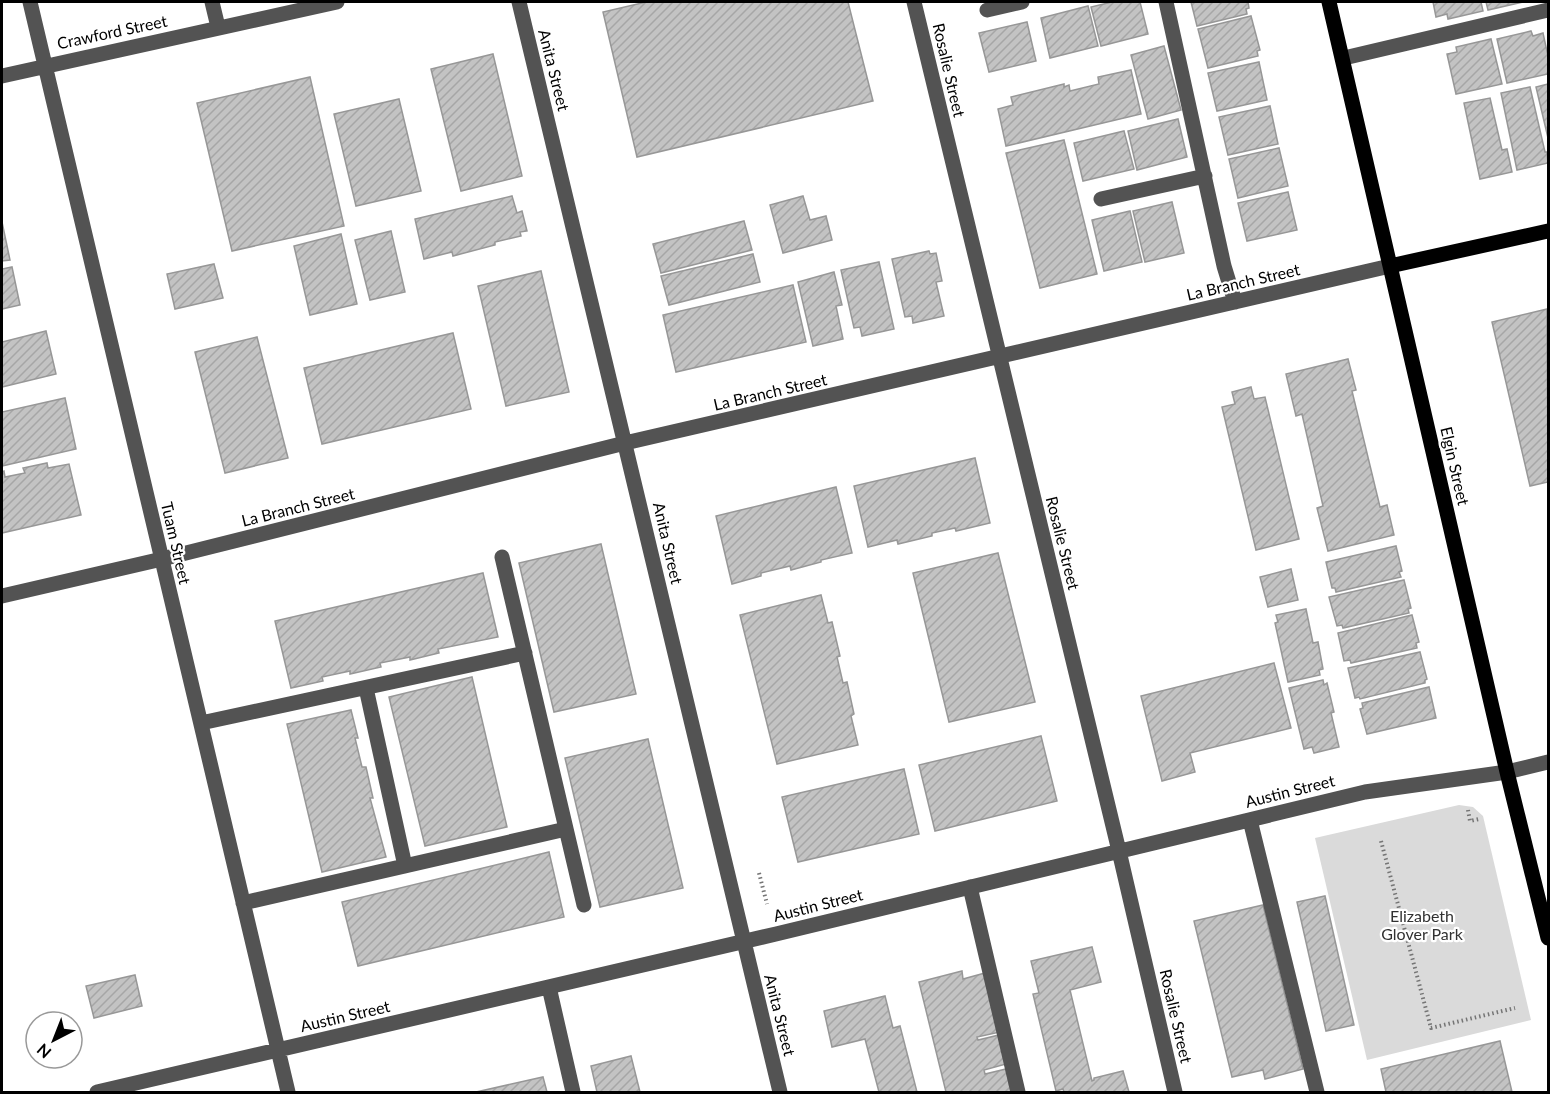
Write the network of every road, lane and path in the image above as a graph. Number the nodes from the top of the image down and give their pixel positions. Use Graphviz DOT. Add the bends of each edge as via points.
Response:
graph roads {
  1 [pos="30,2"];
  2 [pos="212,2"];
  3 [pos="337,2"];
  4 [pos="519,2"];
  5 [pos="914,2"];
  6 [pos="1022,2"];
  7 [pos="1166,2"];
  8 [pos="1329,2"];
  9 [pos="987,10"];
  10 [pos="1548,10"];
  11 [pos="218,27"];
  12 [pos="1344,58"];
  13 [pos="45,65"];
  14 [pos="2,76"];
  15 [pos="1205,176"];
  16 [pos="1101,199"];
  17 [pos="1548,231"];
  18 [pos="1390,266"];
  19 [pos="1235,303"];
  20 [pos="1000,358"];
  21 [pos="625,443"];
  22 [pos="502,557"];
  23 [pos="162,559"];
  24 [pos="2,596"];
  25 [pos="525,653"];
  26 [pos="366,688"];
  27 [pos="201,723"];
  28 [pos="1548,762"];
  29 [pos="1507,771"];
  30 [pos="1468,810"];
  31 [pos="1479,819"];
  32 [pos="1250,820"];
  33 [pos="566,829"];
  34 [pos="1381,841"];
  35 [pos="1119,851"];
  36 [pos="405,866"];
  37 [pos="759,873"];
  38 [pos="970,887"];
  39 [pos="243,903"];
  40 [pos="767,904"];
  41 [pos="584,905"];
  42 [pos="1548,938"];
  43 [pos="744,942"];
  44 [pos="549,987"];
  45 [pos="1515,1008"];
  46 [pos="277,1050"];
  47 [pos="97,1092"];
  48 [pos="288,1092"];
  49 [pos="573,1092"];
  50 [pos="780,1092"];
  51 [pos="1018,1092"];
  52 [pos="1175,1092"];
  53 [pos="1317,1092"];
  1 -- 13 [label="street, Tuam Street"];
  2 -- 11 [label="street"];
  3 -- 11 [label="street, Crawford Street"];
  4 -- 21 [label="street, Anita Street"];
  5 -- 20 [label="street, Rosalie Street"];
  6 -- 9 [label="street"];
  7 -- 15 [label="street"];
  8 -- 12 [label="main road, Elgin Street"];
  10 -- 12 [label="street"];
  11 -- 13 [label="street, Crawford Street"];
  12 -- 18 [label="main road, Elgin Street"];
  13 -- 14 [label="street, Crawford Street"];
  13 -- 23 [label="street, Tuam Street"];
  15 -- 16 [label="street"];
  15 -- 19 [label="street"];
  17 -- 18 [label="main road, La Branch Street"];
  18 -- 19 [label="street, La Branch Street"];
  18 -- 29 [label="main road, Elgin Street"];
  19 -- 20 [label="street, La Branch Street"];
  20 -- 21 [label="street, La Branch Street"];
  20 -- 35 [label="street, Rosalie Street"];
  21 -- 23 [label="street, La Branch Street"];
  21 -- 43 [label="street, Anita Street"];
  22 -- 25 [label="street"];
  23 -- 24 [label="street, La Branch Street"];
  23 -- 27 [label="street, Tuam Street"];
  25 -- 26 [label="street"];
  25 -- 33 [label="street"];
  26 -- 27 [label="street"];
  26 -- 36 [label="street"];
  27 -- 39 [label="street, Tuam Street"];
  28 -- 29 [label="street, Austin Street"];
  29 -- 32 [label="street, Austin Street" via="1365,792"];
  29 -- 42 [label="main road, Elgin Street"];
  30 -- 31 [label="path" via="1470,821"];
  32 -- 35 [label="street, Austin Street"];
  32 -- 53 [label="street"];
  33 -- 36 [label="street"];
  33 -- 41 [label="street"];
  34 -- 45 [label="path" via="1431,1028"];
  35 -- 38 [label="street, Austin Street"];
  35 -- 52 [label="street, Rosalie Street"];
  36 -- 39 [label="street"];
  37 -- 40 [label="path"];
  38 -- 43 [label="street, Austin Street"];
  38 -- 51 [label="street"];
  39 -- 46 [label="street, Tuam Street"];
  43 -- 44 [label="street, Austin Street"];
  43 -- 50 [label="street, Anita Street"];
  44 -- 46 [label="street, Austin Street"];
  44 -- 49 [label="street"];
  46 -- 47 [label="street, Austin Street"];
  46 -- 48 [label="street, Tuam Street"];
}
